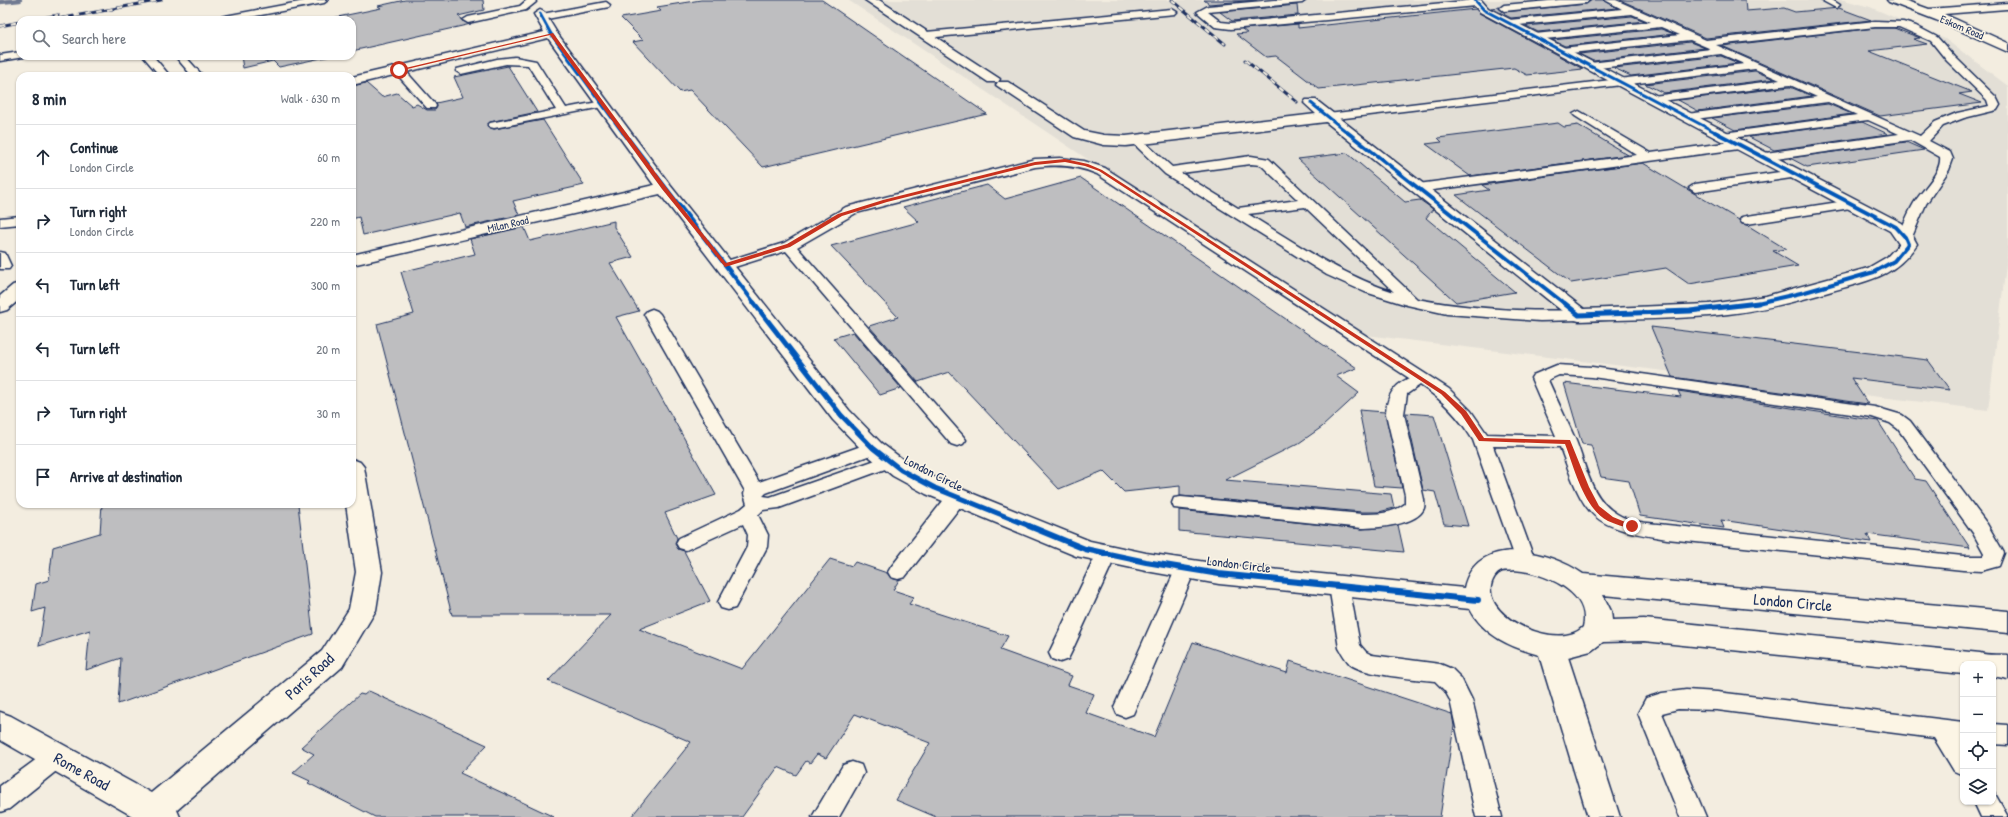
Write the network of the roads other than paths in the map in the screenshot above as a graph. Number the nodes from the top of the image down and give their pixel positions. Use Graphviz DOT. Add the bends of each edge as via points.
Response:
graph roads {
  1 [pos="324,0"];
  2 [pos="871,0"];
  3 [pos="1302,0"];
  4 [pos="1586,0"];
  5 [pos="1609,0"];
  6 [pos="1825,0"];
  7 [pos="1893,0"];
  8 [pos="1990,0"];
  9 [pos="1476,1"];
  10 [pos="1497,1"];
  11 [pos="606,5"];
  12 [pos="1836,5"];
  13 [pos="1504,8"];
  14 [pos="2007,8"];
  15 [pos="1633,11"];
  16 [pos="1172,12"];
  17 [pos="1928,12"];
  18 [pos="241,16"];
  19 [pos="541,16"];
  20 [pos="1940,17"];
  21 [pos="468,20"];
  22 [pos="1527,22"];
  23 [pos="1509,23"];
  24 [pos="1662,24"];
  25 [pos="926,35"];
  26 [pos="1535,37"];
  27 [pos="1691,37"];
  28 [pos="1704,43"];
  29 [pos="2008,48"];
  30 [pos="1562,51"];
  31 [pos="1723,51"];
  32 [pos="16,55"];
  33 [pos="0,58"];
  34 [pos="151,60"];
  35 [pos="184,60"];
  36 [pos="1590,66"];
  37 [pos="1757,66"];
  38 [pos="399,70"];
  39 [pos="461,71"];
  40 [pos="162,72"];
  41 [pos="194,72"];
  42 [pos="356,80"];
  43 [pos="1621,82"];
  44 [pos="1792,82"];
  45 [pos="1653,99"];
  46 [pos="1830,99"];
  47 [pos="1311,103"];
  48 [pos="602,104"];
  49 [pos="431,106"];
  50 [pos="563,112"];
  51 [pos="1579,114"];
  52 [pos="1328,117"];
  53 [pos="1687,117"];
  54 [pos="1869,117"];
  55 [pos="494,125"];
  56 [pos="1723,136"];
  57 [pos="1917,139"];
  58 [pos="1136,140"];
  59 [pos="1739,145"];
  60 [pos="1649,157"];
  61 [pos="1762,157"];
  62 [pos="1169,170"];
  63 [pos="1794,174"];
  64 [pos="664,188"];
  65 [pos="1418,188"];
  66 [pos="1695,188"];
  67 [pos="1308,203"];
  68 [pos="1852,204"];
  69 [pos="1236,212"];
  70 [pos="16,220"];
  71 [pos="1747,220"];
  72 [pos="0,222"];
  73 [pos="1905,237"];
  74 [pos="789,246"];
  75 [pos="356,259"];
  76 [pos="725,266"];
  77 [pos="16,292"];
  78 [pos="1412,302"];
  79 [pos="0,306"];
  80 [pos="652,314"];
  81 [pos="1579,315"];
  82 [pos="1421,379"];
  83 [pos="957,440"];
  84 [pos="1482,440"];
  85 [pos="1567,442"];
  86 [pos="881,454"];
  87 [pos="356,492"];
  88 [pos="957,497"];
  89 [pos="754,503"];
  90 [pos="1181,503"];
  91 [pos="686,543"];
  92 [pos="1107,553"];
  93 [pos="1524,561"];
  94 [pos="1186,568"];
  95 [pos="898,572"];
  96 [pos="1578,583"];
  97 [pos="1339,586"];
  98 [pos="1478,600"];
  99 [pos="728,602"];
  100 [pos="2008,622"];
  101 [pos="1597,631"];
  102 [pos="1550,646"];
  103 [pos="1060,653"];
  104 [pos="1960,662"];
  105 [pos="1996,665"];
  106 [pos="2008,667"];
  107 [pos="1125,707"];
  108 [pos="0,725"];
  109 [pos="1952,731"];
  110 [pos="1996,734"];
  111 [pos="2008,736"];
  112 [pos="1960,755"];
  113 [pos="57,757"];
  114 [pos="852,773"];
  115 [pos="0,801"];
  116 [pos="1988,805"];
  117 [pos="158,814"];
  118 [pos="825,817"];
  119 [pos="1489,817"];
  120 [pos="1604,817"];
  121 [pos="1693,817"];
  122 [pos="1995,817"];
  1 -- 18 [label="lane"];
  2 -- 25 [label="street"];
  3 -- 9 [label="lane" via="1208,9 1202,12 1218,24 1231,26"];
  4 -- 13 [label="lane"];
  5 -- 15 [label="lane"];
  6 -- 12 [label="lane"];
  7 -- 17 [label="street, Eskom Road"];
  8 -- 14 [label="street"];
  9 -- 23 [label="street" via="1484,10"];
  10 -- 13 [label="lane"];
  11 -- 19 [label="lane"];
  13 -- 22 [label="lane"];
  14 -- 17 [label="street"];
  14 -- 20 [label="street"];
  15 -- 22 [label="lane"];
  15 -- 24 [label="lane"];
  16 -- 25 [label="lane"];
  17 -- 20 [label="street, Eskom Road"];
  19 -- 21 [label="lane" via="532,2 515,10"];
  19 -- 38 [label="street"];
  19 -- 48 [label="street, London Circle"];
  20 -- 29 [label="street, Eskom Road"];
  22 -- 23 [label="lane"];
  23 -- 26 [label="street"];
  24 -- 26 [label="lane"];
  24 -- 27 [label="lane"];
  25 -- 58 [label="street" via="1079,134 1104,140"];
  26 -- 30 [label="street"];
  27 -- 28 [label="lane"];
  27 -- 30 [label="lane"];
  28 -- 31 [label="lane"];
  28 -- 57 [label="lane" via="1875,24 1900,24 1913,28 1940,44 1951,59 1992,99 1994,105 1993,108 1961,115 1939,124"];
  30 -- 36 [label="street"];
  31 -- 36 [label="lane"];
  31 -- 37 [label="lane"];
  32 -- 33 [label="lane"];
  34 -- 40 [label="lane"];
  35 -- 41 [label="lane"];
  36 -- 43 [label="street"];
  37 -- 43 [label="lane"];
  37 -- 44 [label="lane"];
  38 -- 42 [label="street"];
  38 -- 49 [label="lane"];
  39 -- 50 [label="lane" via="510,60 519,59 532,63"];
  43 -- 45 [label="street"];
  43 -- 52 [label="lane"];
  44 -- 45 [label="lane"];
  44 -- 46 [label="lane"];
  45 -- 53 [label="street"];
  46 -- 53 [label="lane"];
  46 -- 54 [label="lane"];
  47 -- 52 [label="street"];
  48 -- 50 [label="lane"];
  48 -- 64 [label="street, London Circle"];
  50 -- 55 [label="lane"];
  51 -- 60 [label="lane"];
  52 -- 58 [label="street"];
  52 -- 65 [label="street"];
  53 -- 56 [label="street"];
  54 -- 56 [label="lane"];
  54 -- 57 [label="lane"];
  56 -- 59 [label="street"];
  57 -- 61 [label="lane"];
  57 -- 73 [label="lane" via="1940,150 1947,159 1943,170 1920,204"];
  58 -- 62 [label="lane"];
  59 -- 60 [label="lane"];
  59 -- 61 [label="street"];
  60 -- 65 [label="lane"];
  61 -- 63 [label="street"];
  62 -- 67 [label="lane" via="1261,161 1268,164"];
  62 -- 69 [label="lane"];
  63 -- 66 [label="lane"];
  63 -- 68 [label="street"];
  64 -- 75 [label="street, Milan Road"];
  64 -- 76 [label="street, London Circle"];
  65 -- 81 [label="street"];
  67 -- 69 [label="lane"];
  67 -- 78 [label="lane"];
  68 -- 71 [label="lane"];
  68 -- 73 [label="street" via="1896,228"];
  69 -- 78 [label="lane" via="1339,275 1370,289"];
  70 -- 72 [label="lane"];
  73 -- 81 [label="street" via="1908,244 1903,253 1892,263 1872,274 1793,296 1728,308"];
  74 -- 76 [label="lane"];
  74 -- 82 [label="lane" via="851,210 1035,163 1077,162 1101,170"];
  74 -- 83 [label="lane"];
  76 -- 86 [label="street, London Circle" via="842,415"];
  77 -- 79 [label="street"];
  78 -- 81 [label="lane" via="1447,309 1540,316"];
  80 -- 89 [label="lane"];
  82 -- 84 [label="lane" via="1458,406"];
  82 -- 90 [label="lane" via="1404,386 1394,404 1415,507 1403,517 1384,521 1362,521"];
  84 -- 85 [label="lane"];
  84 -- 93 [label="lane"];
  85 -- 85 [label="lane" via="1539,378 1557,370 1592,372 1875,412 1896,419 1904,425 1980,529 1994,553 1992,561 1981,564 1963,563 1675,533 1632,526 1610,518 1597,508 1585,487"];
  86 -- 88 [label="street, London Circle" via="901,470"];
  86 -- 89 [label="lane" via="772,503"];
  87 -- 117 [label="street, Paris Road" via="369,572 362,610 332,659"];
  88 -- 92 [label="street, London Circle" via="1085,549"];
  88 -- 95 [label="lane"];
  89 -- 91 [label="lane"];
  89 -- 99 [label="lane" via="758,536 756,547"];
  92 -- 94 [label="street, London Circle"];
  92 -- 103 [label="lane"];
  93 -- 96 [label="street" via="1550,567"];
  93 -- 98 [label="street" via="1496,564 1483,572 1476,587"];
  94 -- 97 [label="street, London Circle" via="1219,574"];
  94 -- 107 [label="lane"];
  96 -- 100 [label="street, London Circle"];
  96 -- 101 [label="street" via="1594,601 1599,614"];
  97 -- 98 [label="street, London Circle"];
  97 -- 119 [label="lane" via="1350,648 1358,658 1368,663 1440,673 1449,678 1456,688"];
  98 -- 102 [label="street" via="1491,618 1513,634 1531,642"];
  101 -- 102 [label="street" via="1585,642 1569,646"];
  101 -- 104 [label="street" via="1644,630"];
  102 -- 120 [label="street"];
  105 -- 106 [label="street"];
  108 -- 113 [label="street, Rome Road"];
  109 -- 112 [label="lane"];
  109 -- 121 [label="lane" via="1717,701 1664,701 1654,705 1650,712"];
  110 -- 111 [label="lane"];
  113 -- 115 [label="lane"];
  113 -- 117 [label="street, Rome Road"];
  114 -- 118 [label="lane"];
  116 -- 122 [label="lane"];
}
